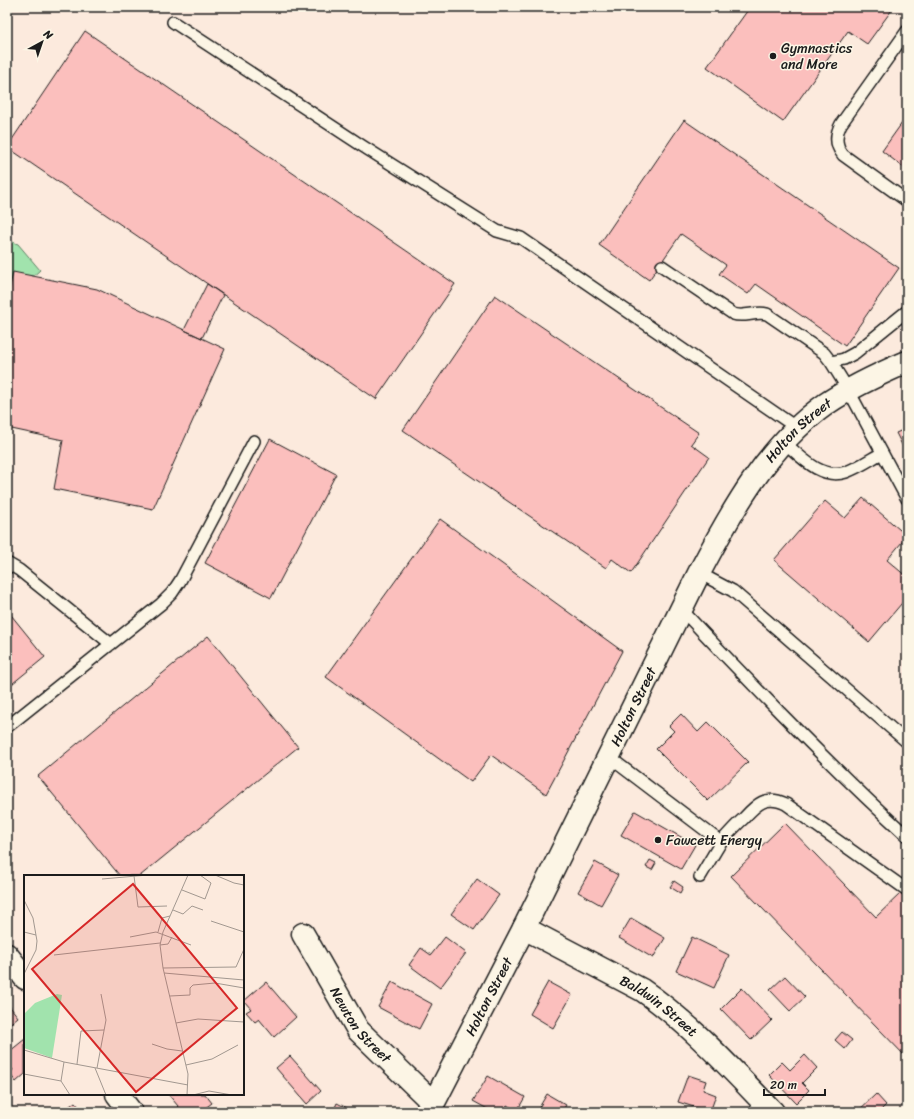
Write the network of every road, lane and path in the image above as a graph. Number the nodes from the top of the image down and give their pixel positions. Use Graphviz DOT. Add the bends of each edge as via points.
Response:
graph roads {
  1 [pos="173,22"];
  2 [pos="907,31"];
  3 [pos="907,201"];
  4 [pos="662,266"];
  5 [pos="907,311"];
  6 [pos="831,362"];
  7 [pos="907,362"];
  8 [pos="849,390"];
  9 [pos="790,435"];
  10 [pos="254,441"];
  11 [pos="882,453"];
  12 [pos="907,499"];
  13 [pos="7,563"];
  14 [pos="699,573"];
  15 [pos="681,609"];
  16 [pos="110,644"];
  17 [pos="7,727"];
  18 [pos="907,742"];
  19 [pos="609,757"];
  20 [pos="907,836"];
  21 [pos="721,842"];
  22 [pos="700,877"];
  23 [pos="907,890"];
  24 [pos="524,928"];
  25 [pos="303,934"];
  26 [pos="7,955"];
  27 [pos="24,977"];
  28 [pos="118,1095"];
  29 [pos="431,1108"];
  30 [pos="131,1112"];
  31 [pos="773,1112"];
  1 -- 9 [label="lane" via="497,231 521,238"];
  2 -- 3 [label="lane" via="841,124 836,138 843,155"];
  4 -- 6 [label="lane" via="735,315 769,315 824,353"];
  5 -- 6 [label="lane" via="855,353 844,360"];
  6 -- 8 [label="lane"];
  7 -- 8 [label="street, Holton Street"];
  8 -- 9 [label="street, Holton Street" via="826,404"];
  8 -- 11 [label="lane"];
  9 -- 11 [label="lane" via="817,470 831,474 845,472"];
  9 -- 14 [label="street, Holton Street" via="760,472 732,514"];
  10 -- 16 [label="lane" via="176,587 161,604"];
  11 -- 12 [label="lane"];
  13 -- 16 [label="lane"];
  14 -- 15 [label="street, Holton Street"];
  14 -- 18 [label="lane" via="733,591"];
  15 -- 19 [label="street, Holton Street"];
  15 -- 20 [label="lane" via="756,690 872,805"];
  16 -- 17 [label="lane"];
  19 -- 21 [label="lane"];
  19 -- 24 [label="street, Holton Street"];
  21 -- 22 [label="lane"];
  21 -- 23 [label="lane" via="757,804 765,800 778,800"];
  24 -- 29 [label="street, Holton Street"];
  24 -- 31 [label="street, Baldwin Street" via="642,990 658,1001"];
  25 -- 29 [label="street, Newton Street" via="358,1030"];
  26 -- 27 [label="street"];
  28 -- 30 [label="street"];
}
